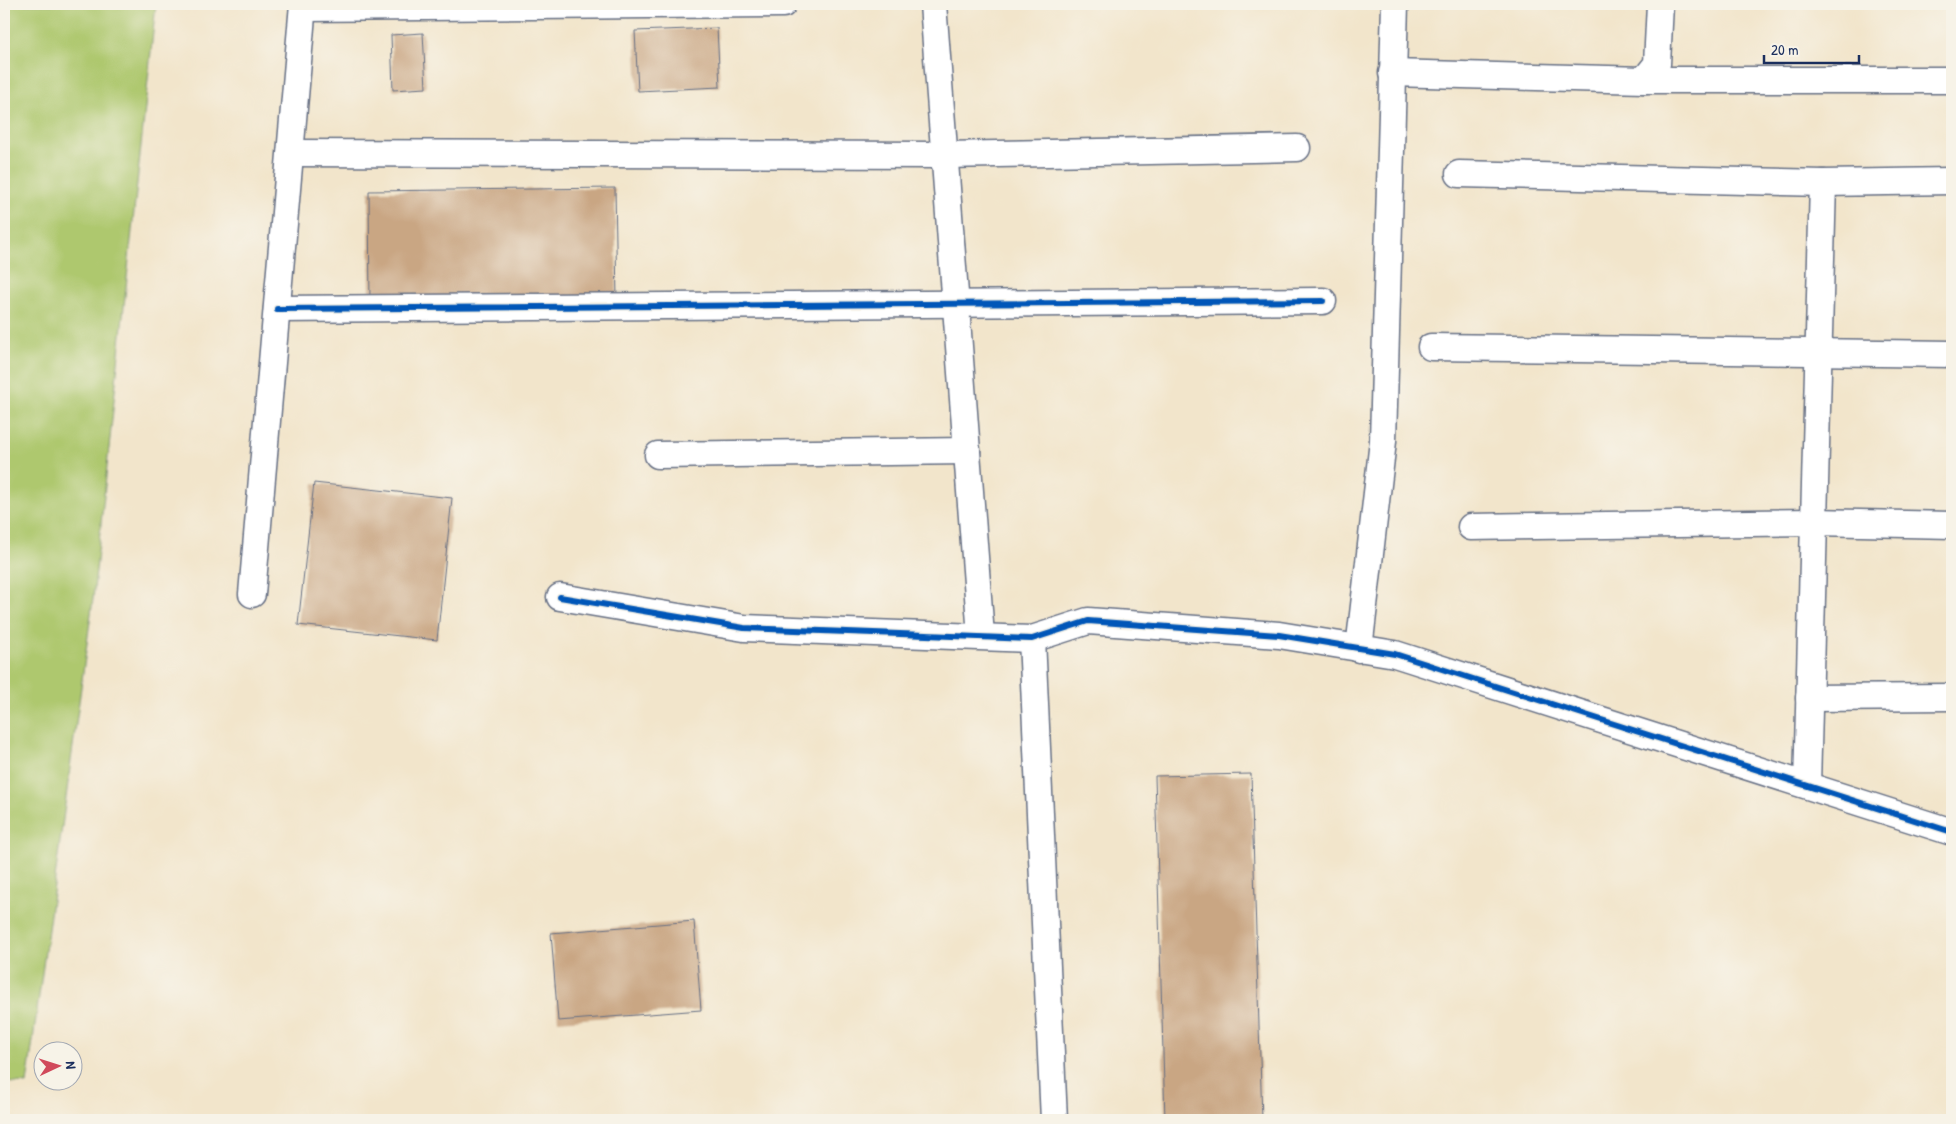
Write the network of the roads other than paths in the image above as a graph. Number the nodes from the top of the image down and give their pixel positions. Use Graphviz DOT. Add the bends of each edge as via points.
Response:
graph roads {
  1 [pos="783,4"];
  2 [pos="933,4"];
  3 [pos="1395,4"];
  4 [pos="1660,4"];
  5 [pos="303,6"];
  6 [pos="1392,73"];
  7 [pos="1644,80"];
  8 [pos="1952,80"];
  9 [pos="1297,148"];
  10 [pos="290,153"];
  11 [pos="944,155"];
  12 [pos="1459,174"];
  13 [pos="1952,182"];
  14 [pos="1823,183"];
  15 [pos="1323,301"];
  16 [pos="955,302"];
  17 [pos="277,308"];
  18 [pos="1431,347"];
  19 [pos="1819,353"];
  20 [pos="1952,354"];
  21 [pos="967,451"];
  22 [pos="658,455"];
  23 [pos="1814,522"];
  24 [pos="1952,525"];
  25 [pos="1471,526"];
  26 [pos="252,594"];
  27 [pos="560,597"];
  28 [pos="981,636"];
  29 [pos="1032,638"];
  30 [pos="1359,648"];
  31 [pos="1952,697"];
  32 [pos="1809,698"];
  33 [pos="1807,786"];
  34 [pos="1952,832"];
  35 [pos="1054,1120"];
  1 -- 5 [label="street"];
  2 -- 11 [label="street"];
  3 -- 6 [label="street"];
  4 -- 7 [label="street" via="1657,64"];
  5 -- 10 [label="street"];
  6 -- 7 [label="street"];
  6 -- 30 [label="street" via="1383,441"];
  7 -- 8 [label="street"];
  9 -- 11 [label="street"];
  10 -- 11 [label="street"];
  10 -- 17 [label="street"];
  11 -- 16 [label="street"];
  12 -- 14 [label="street"];
  13 -- 14 [label="street"];
  14 -- 19 [label="street"];
  15 -- 16 [label="street"];
  16 -- 17 [label="street"];
  16 -- 21 [label="street"];
  17 -- 26 [label="street"];
  18 -- 19 [label="street"];
  19 -- 20 [label="street"];
  19 -- 23 [label="street"];
  21 -- 22 [label="street"];
  21 -- 28 [label="street"];
  23 -- 24 [label="street"];
  23 -- 25 [label="street"];
  23 -- 32 [label="street"];
  27 -- 28 [label="street" via="744,628"];
  28 -- 29 [label="street"];
  29 -- 30 [label="street" via="1088,621 1279,635"];
  29 -- 35 [label="street"];
  30 -- 33 [label="street" via="1395,654"];
  31 -- 32 [label="street"];
  32 -- 33 [label="street"];
  33 -- 34 [label="street"];
}
